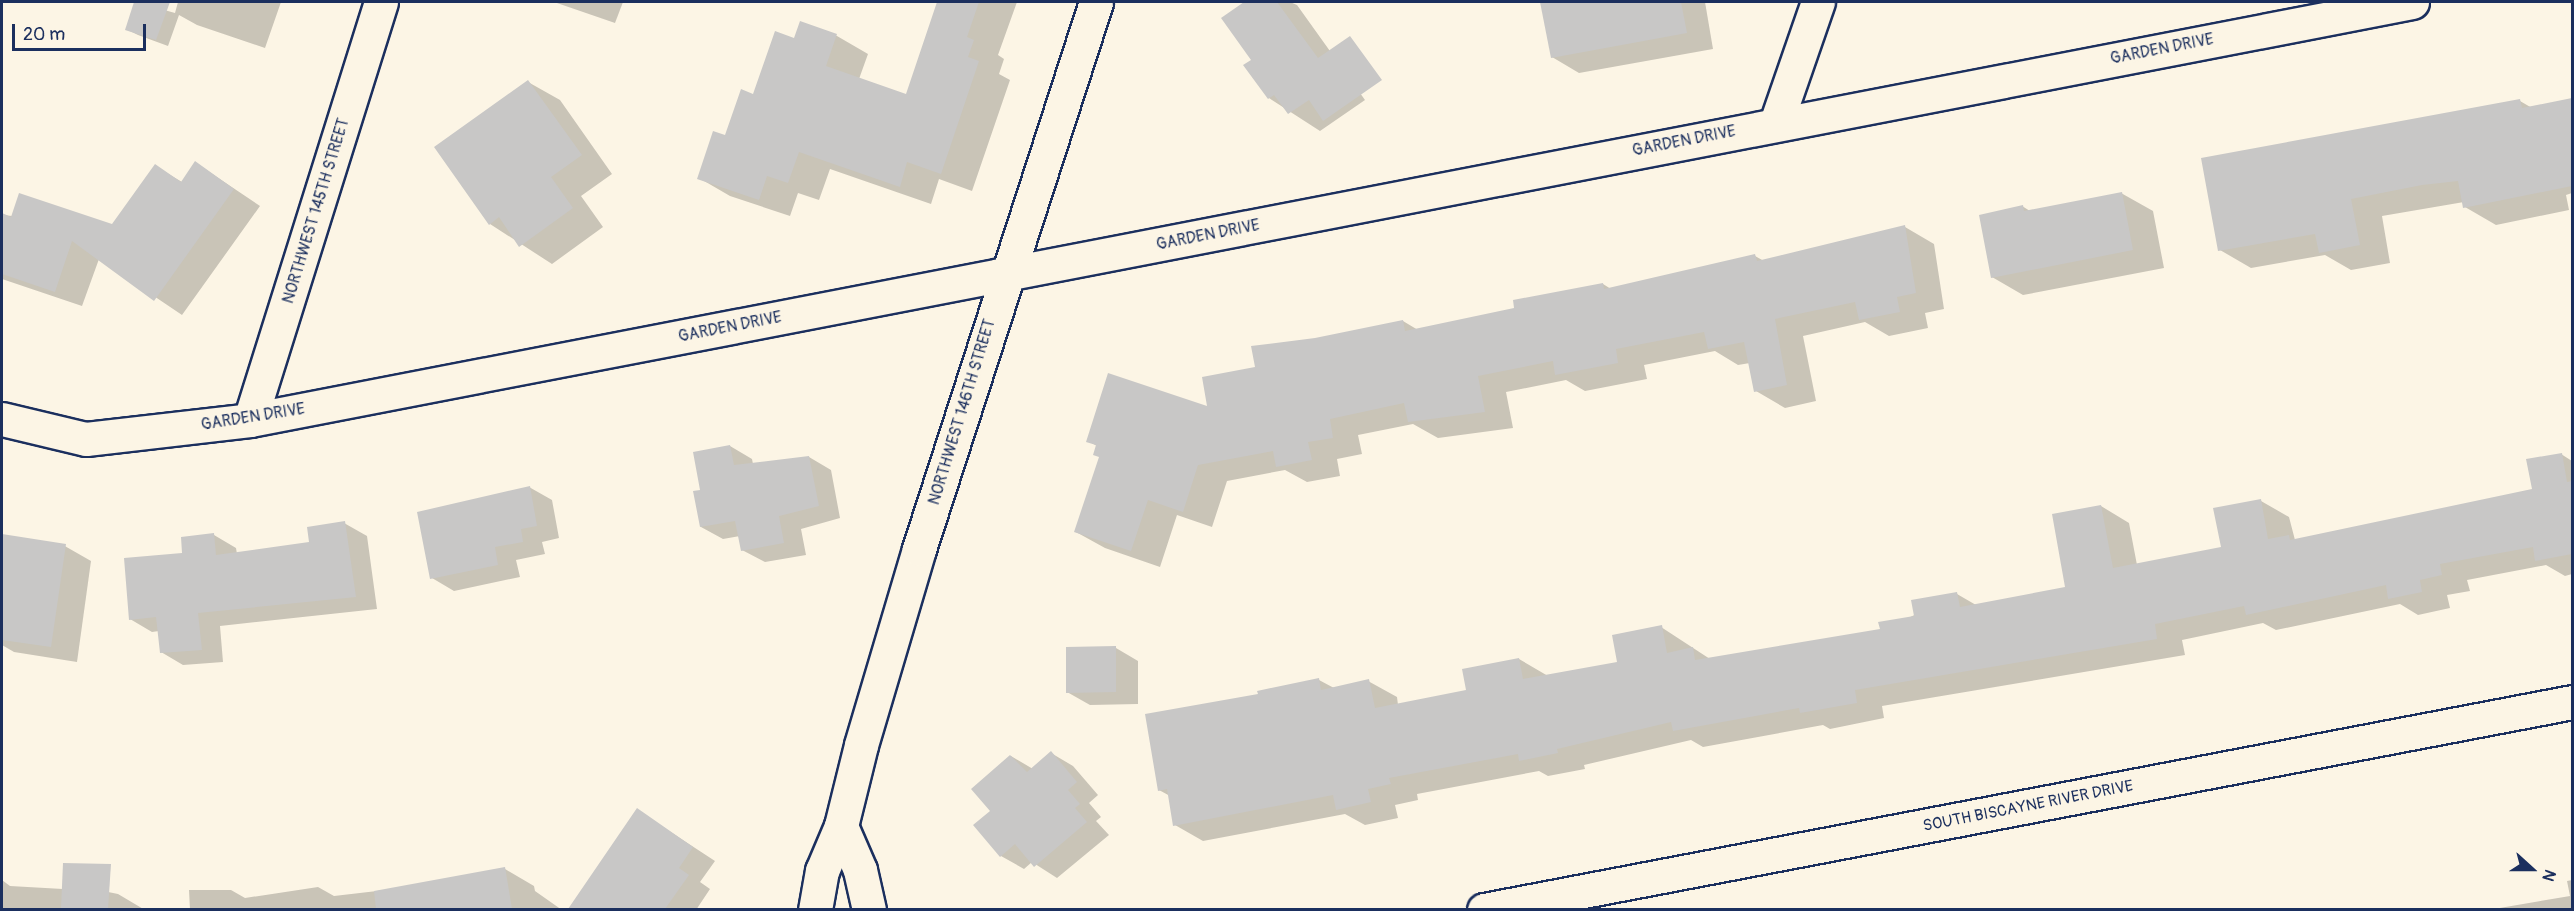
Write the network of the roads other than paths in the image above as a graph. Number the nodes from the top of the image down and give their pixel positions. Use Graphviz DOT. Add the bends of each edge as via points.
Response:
graph roads {
  1 [pos="381,2"];
  2 [pos="1096,2"];
  3 [pos="1818,2"];
  4 [pos="2412,2"];
  5 [pos="1776,123"];
  6 [pos="1005,274"];
  7 [pos="2,419"];
  8 [pos="250,420"];
  9 [pos="2572,702"];
  10 [pos="841,826"];
  11 [pos="815,909"];
  12 [pos="869,909"];
  13 [pos="1484,909"];
  1 -- 8 [label="street, NORTHWEST 145TH STREET"];
  2 -- 6 [label="street, NORTHWEST 146TH STREET"];
  3 -- 5 [label="street"];
  4 -- 5 [label="street, GARDEN DRIVE"];
  5 -- 6 [label="street, GARDEN DRIVE"];
  6 -- 8 [label="street, GARDEN DRIVE"];
  6 -- 10 [label="street, NORTHWEST 146TH STREET" via="861,745"];
  7 -- 8 [label="street, GARDEN DRIVE" via="86,439"];
  9 -- 13 [label="street, SOUTH BISCAYNE RIVER DRIVE"];
  10 -- 11 [label="street, NORTHWEST 146TH STREET" via="822,872"];
  10 -- 12 [label="street" via="860,870"];
}
